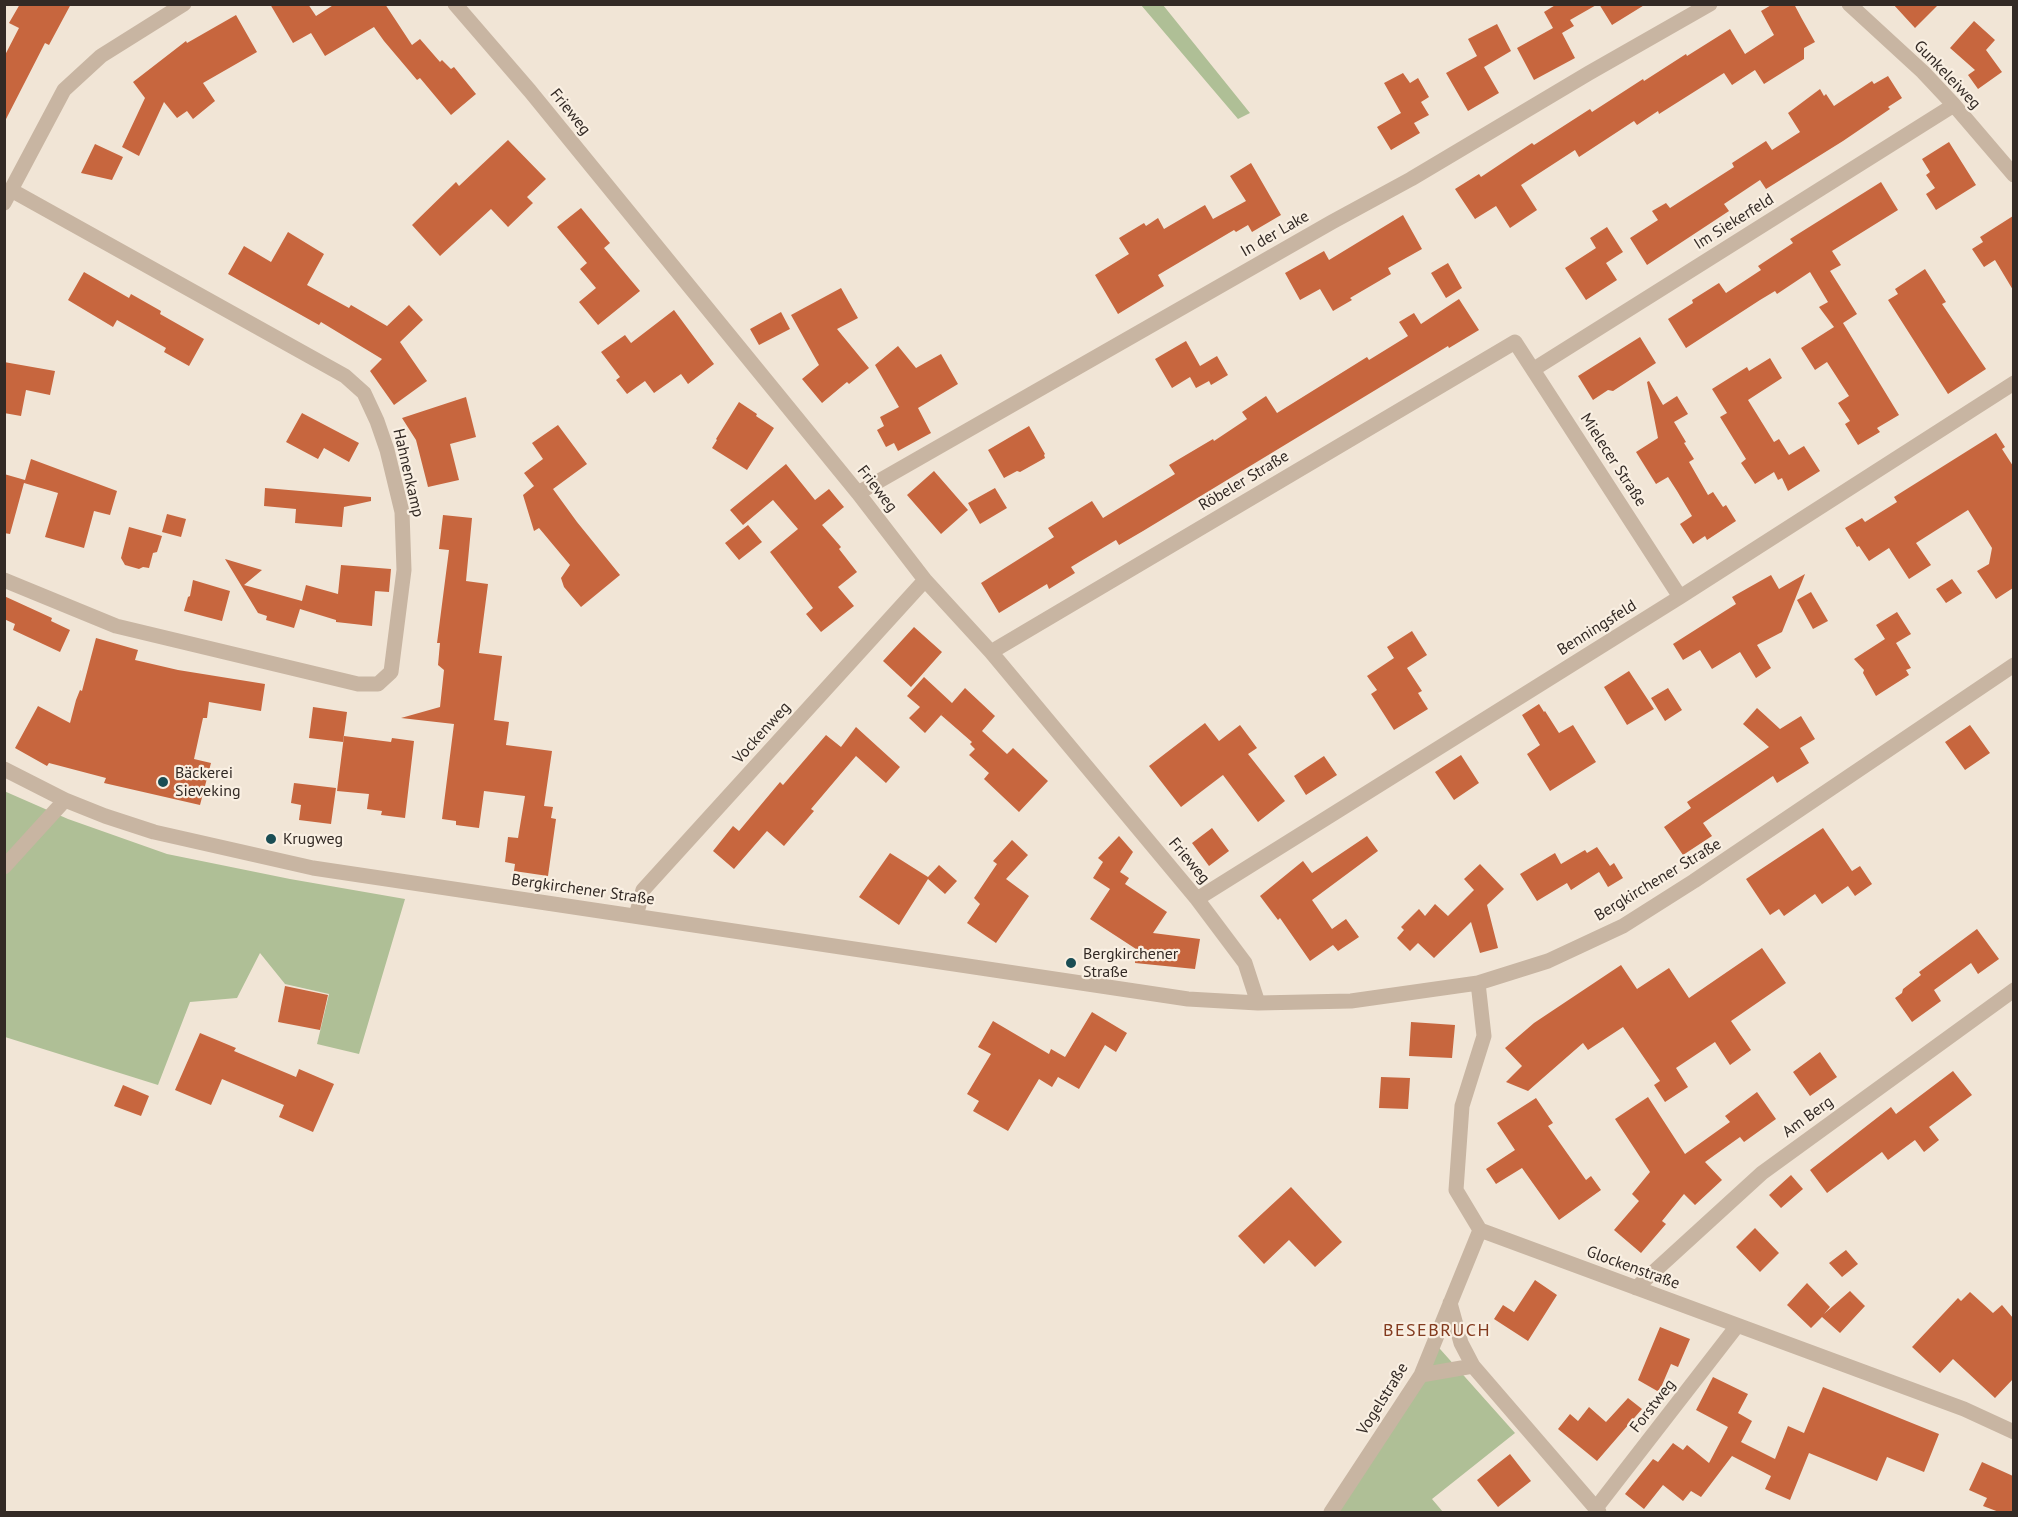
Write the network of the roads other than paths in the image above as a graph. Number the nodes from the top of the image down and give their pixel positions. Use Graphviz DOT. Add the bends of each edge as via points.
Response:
graph roads {
  1 [pos="184,4"];
  2 [pos="454,4"];
  3 [pos="1710,4"];
  4 [pos="1849,4"];
  5 [pos="1954,105"];
  6 [pos="2013,175"];
  7 [pos="8,196"];
  8 [pos="1515,342"];
  9 [pos="1534,369"];
  10 [pos="2013,383"];
  11 [pos="858,493"];
  12 [pos="4,579"];
  13 [pos="926,580"];
  14 [pos="1680,597"];
  15 [pos="991,652"];
  16 [pos="2013,665"];
  17 [pos="4,769"];
  18 [pos="65,800"];
  19 [pos="4,867"];
  20 [pos="1197,899"];
  21 [pos="636,916"];
  22 [pos="1478,982"];
  23 [pos="2013,990"];
  24 [pos="1258,1003"];
  25 [pos="1480,1230"];
  26 [pos="1636,1288"];
  27 [pos="1450,1303"];
  28 [pos="1737,1326"];
  29 [pos="1473,1366"];
  30 [pos="1420,1375"];
  31 [pos="2013,1432"];
  32 [pos="1598,1510"];
  33 [pos="1331,1512"];
  1 -- 7 [label="street" via="101,56 64,90"];
  2 -- 11 [label="street, Frieweg" via="530,91"];
  3 -- 11 [label="street, In der Lake"];
  4 -- 5 [label="street, Gunkeleiweg"];
  5 -- 6 [label="street, Gunkeleiweg"];
  5 -- 9 [label="street, Im Siekerfeld"];
  7 -- 12 [label="street, Hahnenkamp" via="345,376 364,393 387,450 402,512 405,570 391,672 378,684 358,684 116,626"];
  8 -- 9 [label="street, Mielecer Straße"];
  8 -- 15 [label="street, Röbeler Straße"];
  9 -- 14 [label="street, Mielecer Straße"];
  10 -- 14 [label="street, Benningsfeld"];
  11 -- 13 [label="street, Frieweg"];
  13 -- 15 [label="street, Frieweg"];
  13 -- 21 [label="street, Vockenweg" via="643,890"];
  14 -- 20 [label="street, Benningsfeld"];
  15 -- 20 [label="street, Frieweg"];
  16 -- 22 [label="street, Bergkirchener Straße" via="1623,926 1548,961"];
  17 -- 18 [label="street, Bergkirchener Straße"];
  18 -- 19 [label="street"];
  18 -- 21 [label="street, Bergkirchener Straße" via="154,832 313,868"];
  20 -- 24 [label="street, Frieweg" via="1245,963"];
  21 -- 24 [label="street, Bergkirchener Straße" via="1188,999"];
  22 -- 24 [label="street, Bergkirchener Straße" via="1351,1001"];
  22 -- 25 [label="street" via="1484,1036 1462,1106 1456,1190"];
  23 -- 26 [label="street, Am Berg" via="1762,1173"];
  25 -- 26 [label="street, Glockenstraße"];
  25 -- 27 [label="street, Vogelstraße"];
  26 -- 28 [label="street, Glockenstraße"];
  27 -- 29 [label="street, Forstweg" via="1461,1343"];
  27 -- 30 [label="street, Vogelstraße"];
  28 -- 31 [label="street, Glockenstraße" via="1964,1409"];
  28 -- 32 [label="street, Forstweg"];
  29 -- 30 [label="street"];
  29 -- 32 [label="street, Forstweg"];
  30 -- 33 [label="street, Vogelstraße"];
}
